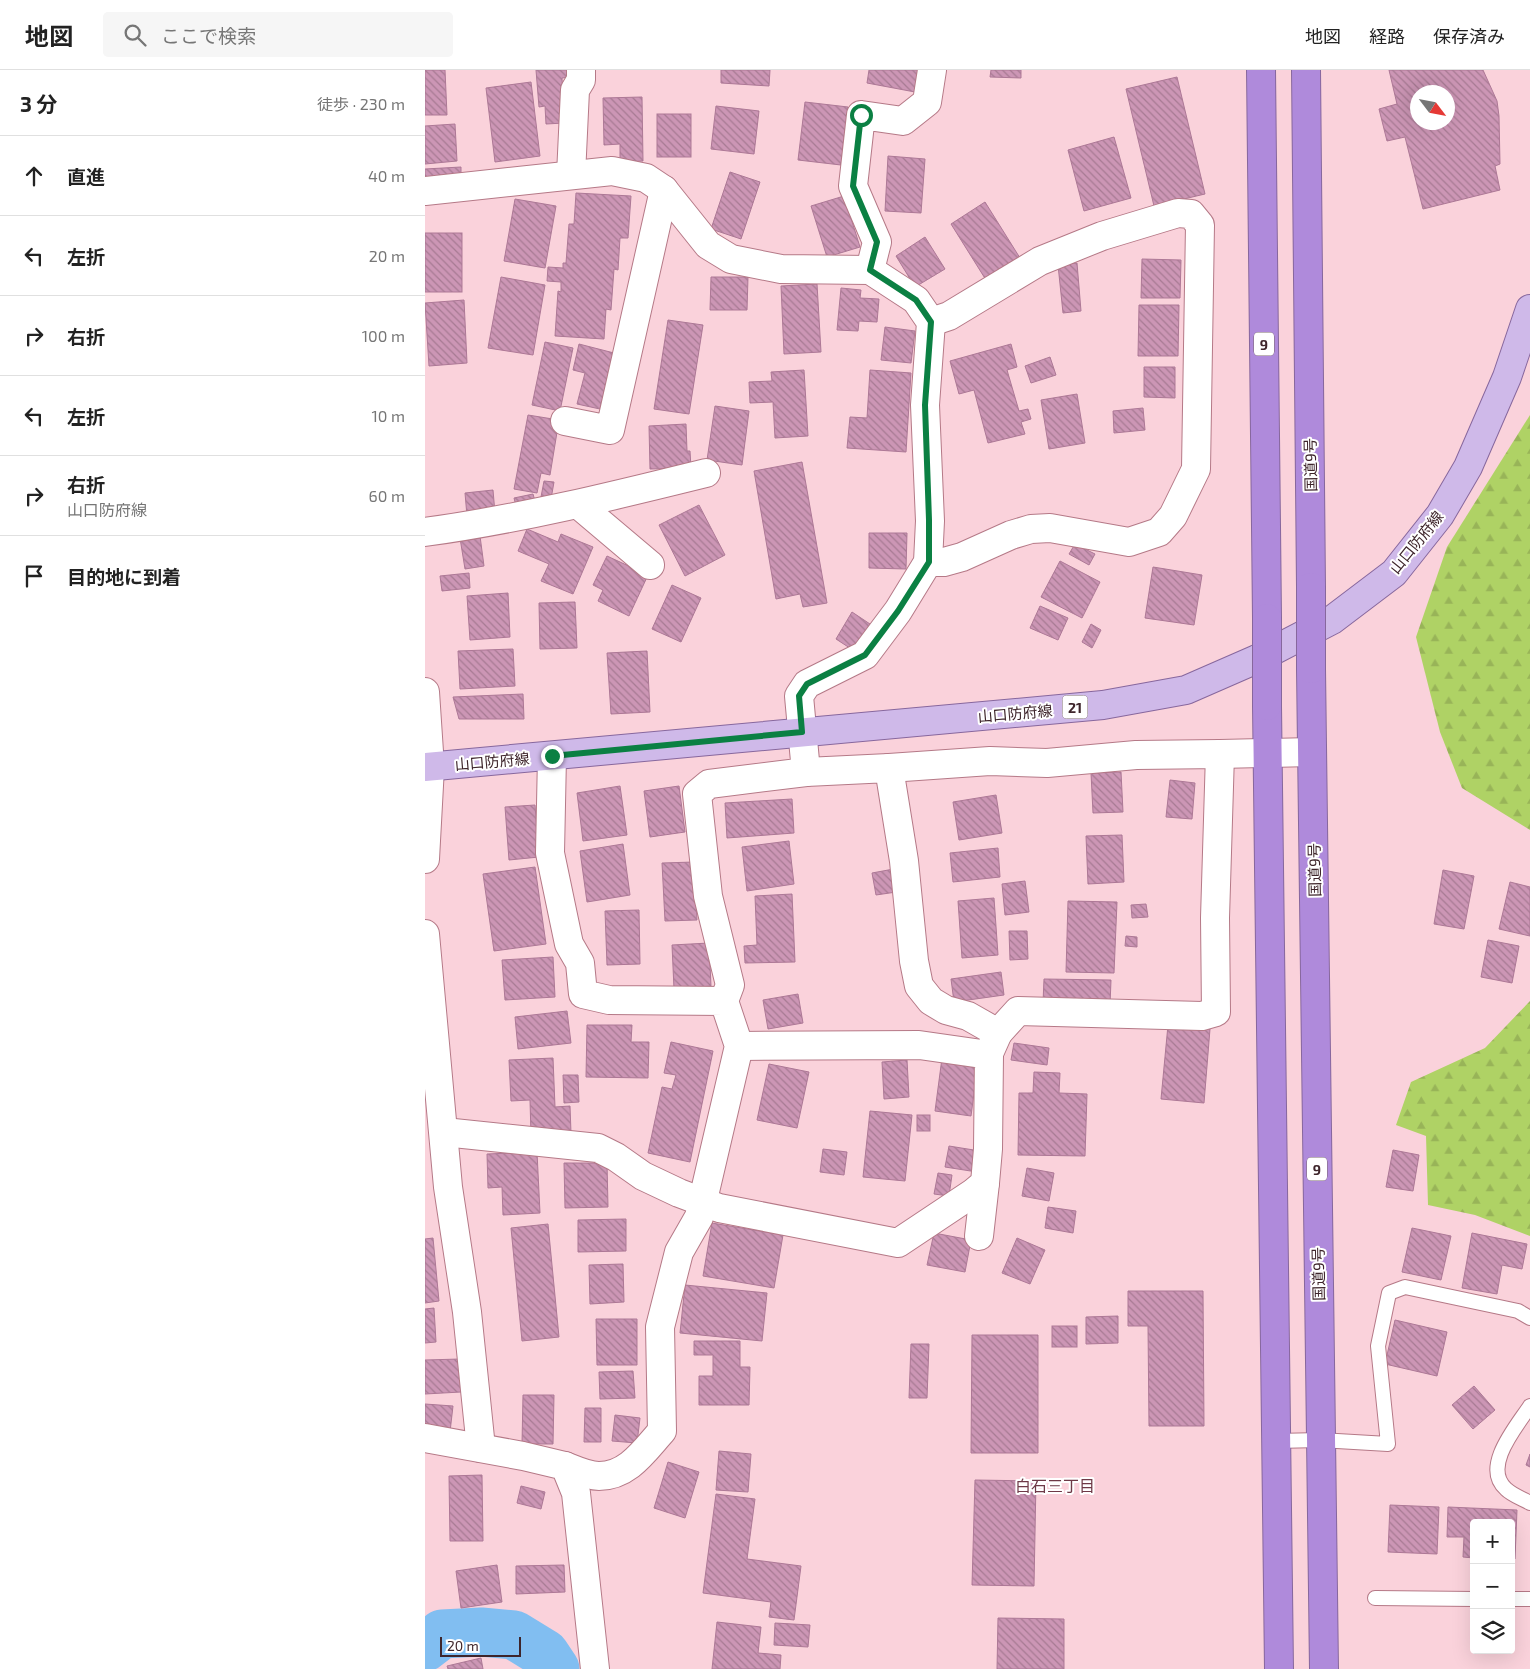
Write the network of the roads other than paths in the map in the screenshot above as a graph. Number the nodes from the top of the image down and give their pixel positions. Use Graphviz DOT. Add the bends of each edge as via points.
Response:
graph roads {
  1 [pos="581,70"];
  2 [pos="932,70"];
  3 [pos="1261,70"];
  4 [pos="1306,70"];
  5 [pos="571,175"];
  6 [pos="664,190"];
  7 [pos="425,191"];
  8 [pos="870,270"];
  9 [pos="1530,309"];
  10 [pos="931,322"];
  11 [pos="565,421"];
  12 [pos="706,473"];
  13 [pos="579,505"];
  14 [pos="425,532"];
  15 [pos="929,562"];
  16 [pos="650,565"];
  17 [pos="425,692"];
  18 [pos="802,732"];
  19 [pos="1268,752"];
  20 [pos="1313,752"];
  21 [pos="1220,754"];
  22 [pos="552,756"];
  23 [pos="427,767"];
  24 [pos="889,768"];
  25 [pos="806,772"];
  26 [pos="425,859"];
  27 [pos="425,934"];
  28 [pos="724,1001"];
  29 [pos="994,1044"];
  30 [pos="739,1046"];
  31 [pos="444,1132"];
  32 [pos="985,1183"];
  33 [pos="703,1202"];
  34 [pos="979,1236"];
  35 [pos="1530,1318"];
  36 [pos="1530,1406"];
  37 [pos="425,1438"];
  38 [pos="1320,1440"];
  39 [pos="1276,1441"];
  40 [pos="481,1448"];
  41 [pos="565,1466"];
  42 [pos="1530,1503"];
  43 [pos="1375,1598"];
  44 [pos="1470,1599"];
  45 [pos="1515,1599"];
  46 [pos="1530,1599"];
  47 [pos="595,1669"];
  48 [pos="1279,1669"];
  49 [pos="1324,1669"];
  1 -- 5 [label="street" via="581,80 575,90"];
  2 -- 8 [label="street" via="927,102 903,122 861,115 853,186 877,242"];
  3 -- 19 [label="highway, 9, bridge"];
  4 -- 20 [label="highway, 国道9号 / 9, bridge"];
  5 -- 6 [label="street" via="612,172 645,178"];
  5 -- 7 [label="street"];
  6 -- 8 [label="street" via="708,245 731,259 781,269"];
  6 -- 11 [label="street" via="610,430"];
  8 -- 10 [label="street" via="916,300"];
  9 -- 18 [label="main road, 山口防府線 / 21" via="1507,377 1468,467 1440,515 1394,573 1332,620 1257,659 1186,690 1103,705"];
  10 -- 15 [label="street" via="925,405"];
  10 -- 15 [label="street" via="949,316 1039,261 1102,236 1178,213 1191,214 1200,224 1196,469 1173,516 1159,532 1129,542 1050,528 1031,529 1011,534 963,557"];
  12 -- 13 [label="street"];
  13 -- 14 [label="street" via="481,525"];
  13 -- 16 [label="street"];
  15 -- 18 [label="street" via="865,655 807,684 799,696"];
  17 -- 23 [label="street"];
  18 -- 22 [label="main road, 山口防府線 / 21"];
  18 -- 25 [label="street"];
  19 -- 20 [label="street"];
  19 -- 21 [label="street"];
  19 -- 39 [label="highway, 9"];
  20 -- 38 [label="highway, 国道9号 / 9"];
  21 -- 24 [label="street" via="1136,755 1047,763 990,761"];
  21 -- 29 [label="street" via="1215,918 1217,1012 1202,1016 1018,1011"];
  22 -- 23 [label="main road, 山口防府線 / 21"];
  22 -- 28 [label="street" via="550,852 569,944 580,963 583,994 609,1000"];
  23 -- 26 [label="street"];
  24 -- 25 [label="street"];
  24 -- 29 [label="street" via="919,986 931,1001 968,1016"];
  25 -- 28 [label="street" via="709,784 697,794 708,896 730,985"];
  27 -- 31 [label="street"];
  28 -- 30 [label="street"];
  29 -- 30 [label="street"];
  29 -- 32 [label="street"];
  30 -- 33 [label="street"];
  31 -- 33 [label="street" via="598,1148 643,1176"];
  31 -- 40 [label="street"];
  32 -- 33 [label="street" via="897,1243 719,1208"];
  32 -- 34 [label="street"];
  33 -- 41 [label="street" via="699,1217 679,1252 660,1327 662,1430 622,1472 597,1476"];
  35 -- 38 [label="lane" via="1519,1311 1405,1286 1389,1292 1378,1346 1388,1444"];
  36 -- 42 [label="lane" via="1499,1455 1497,1474 1505,1489"];
  37 -- 40 [label="street"];
  38 -- 39 [label="lane"];
  38 -- 49 [label="highway, 国道9号 / 9"];
  39 -- 48 [label="highway, 9"];
  40 -- 41 [label="street"];
  41 -- 47 [label="street" via="576,1494"];
  43 -- 44 [label="lane"];
  45 -- 46 [label="lane"];
}
